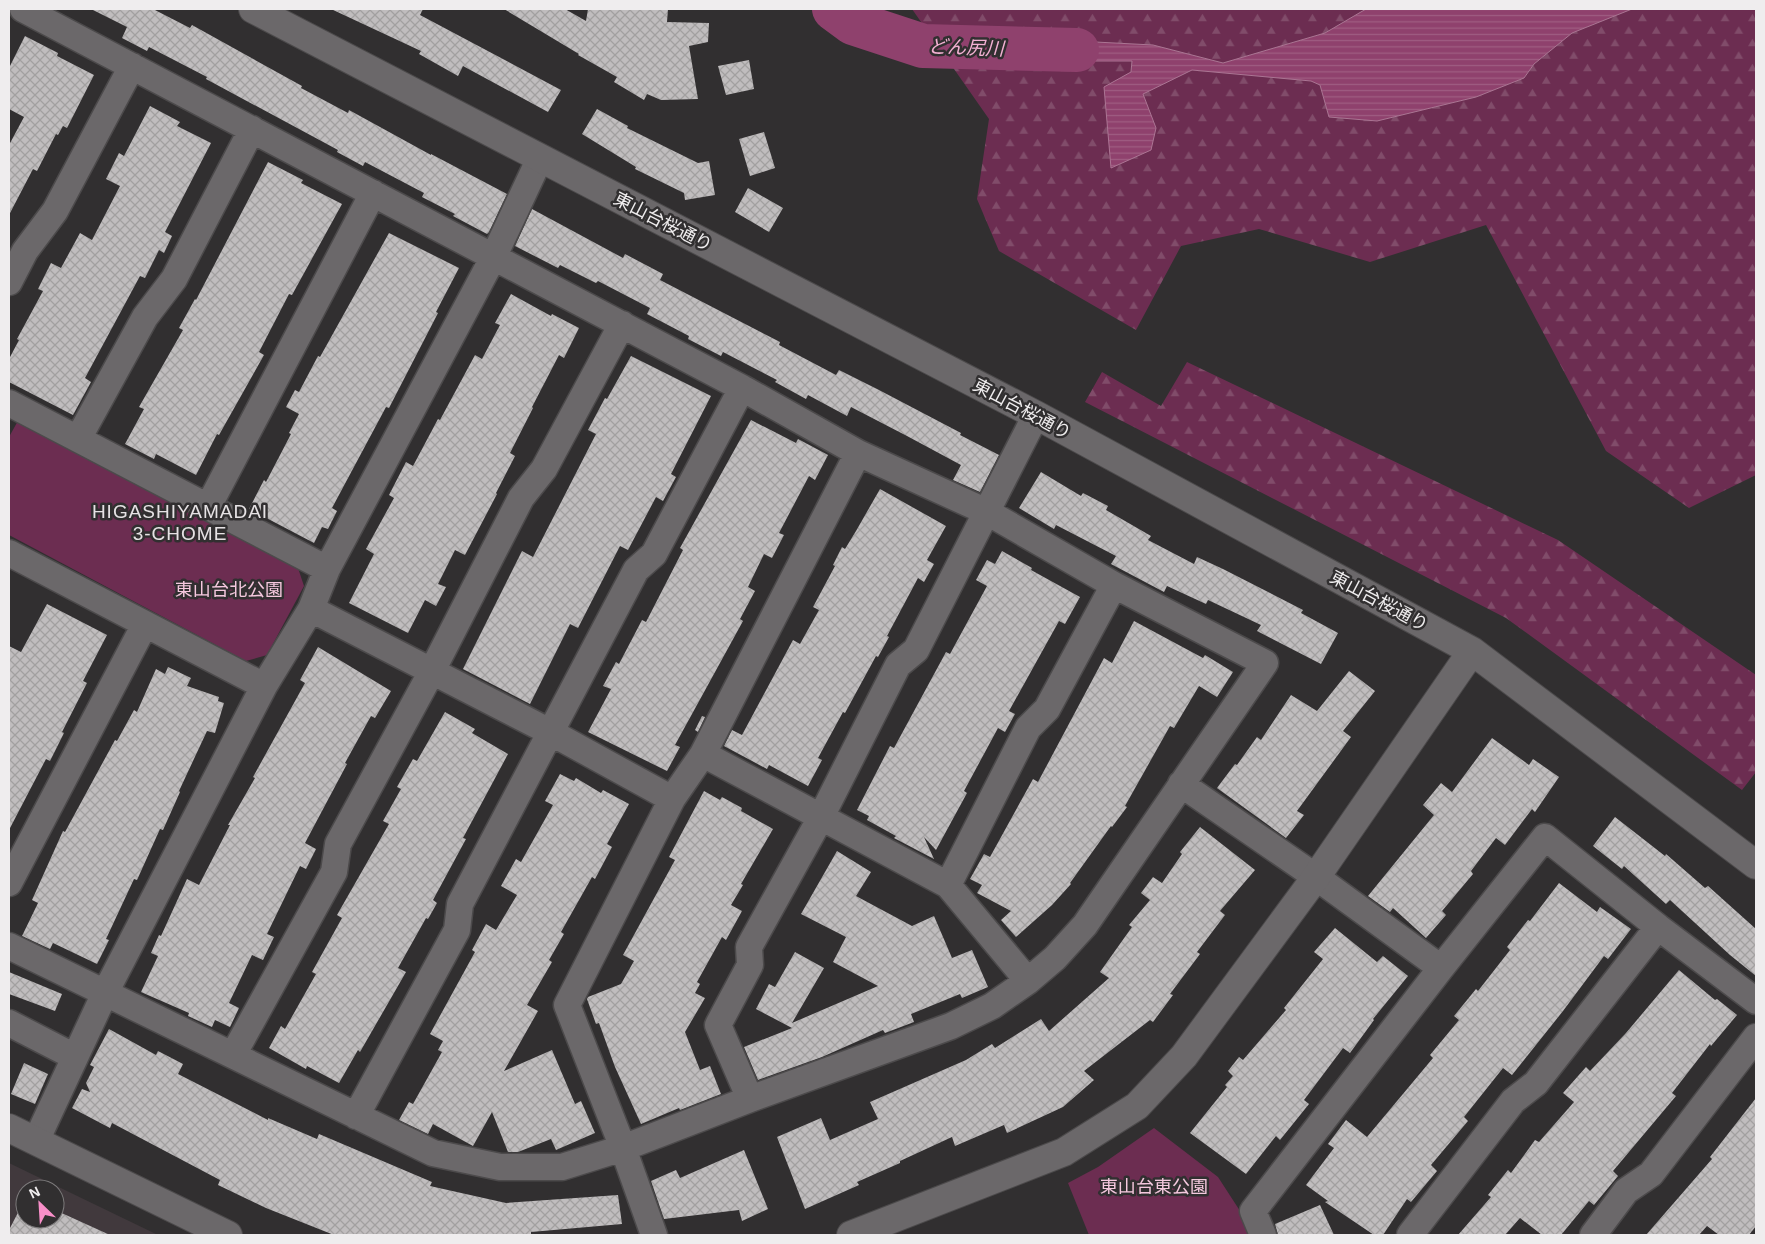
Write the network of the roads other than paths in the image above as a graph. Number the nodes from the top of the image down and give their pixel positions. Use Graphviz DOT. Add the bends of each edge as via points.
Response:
graph roads {
  1 [pos="23,9"];
  2 [pos="253,9"];
  3 [pos="132,66"];
  4 [pos="252,129"];
  5 [pos="540,158"];
  6 [pos="373,193"];
  7 [pos="494,256"];
  8 [pos="9,282"];
  9 [pos="622,324"];
  10 [pos="742,388"];
  11 [pos="9,403"];
  12 [pos="1036,415"];
  13 [pos="78,439"];
  14 [pos="858,453"];
  15 [pos="208,507"];
  16 [pos="987,512"];
  17 [pos="11,561"];
  18 [pos="327,569"];
  19 [pos="1114,585"];
  20 [pos="312,609"];
  21 [pos="145,624"];
  22 [pos="1472,651"];
  23 [pos="432,671"];
  24 [pos="264,686"];
  25 [pos="550,732"];
  26 [pos="703,754"];
  27 [pos="1181,784"];
  28 [pos="672,799"];
  29 [pos="821,817"];
  30 [pos="1756,865"];
  31 [pos="1316,878"];
  32 [pos="9,883"];
  33 [pos="948,885"];
  34 [pos="1658,927"];
  35 [pos="9,946"];
  36 [pos="1441,968"];
  37 [pos="1028,981"];
  38 [pos="105,992"];
  39 [pos="1756,1001"];
  40 [pos="9,1023"];
  41 [pos="1756,1037"];
  42 [pos="233,1055"];
  43 [pos="75,1057"];
  44 [pos="750,1099"];
  45 [pos="356,1116"];
  46 [pos="9,1128"];
  47 [pos="36,1141"];
  48 [pos="623,1148"];
  49 [pos="228,1235"];
  50 [pos="654,1235"];
  51 [pos="851,1235"];
  52 [pos="1263,1235"];
  53 [pos="1410,1235"];
  54 [pos="1593,1235"];
  1 -- 3 [label="street"];
  2 -- 5 [label="street, 東山台桜通り"];
  3 -- 4 [label="street"];
  3 -- 8 [label="street" via="55,211 25,251"];
  4 -- 6 [label="street"];
  4 -- 13 [label="street" via="174,279 145,317"];
  5 -- 7 [label="street"];
  5 -- 12 [label="street, 東山台桜通り"];
  6 -- 7 [label="street"];
  6 -- 15 [label="street"];
  7 -- 9 [label="street"];
  7 -- 18 [label="street"];
  9 -- 10 [label="street"];
  9 -- 23 [label="street" via="544,469 521,498"];
  10 -- 14 [label="street"];
  10 -- 25 [label="street" via="654,554 636,570"];
  11 -- 13 [label="street"];
  12 -- 16 [label="street"];
  12 -- 22 [label="street, 東山台桜通り"];
  13 -- 15 [label="street"];
  14 -- 16 [label="street"];
  14 -- 26 [label="street"];
  15 -- 18 [label="street"];
  16 -- 19 [label="street"];
  16 -- 29 [label="street" via="916,650 898,665"];
  17 -- 21 [label="street"];
  18 -- 20 [label="street"];
  19 -- 27 [label="street" via="1265,663"];
  19 -- 33 [label="street" via="1047,709 1028,728"];
  20 -- 23 [label="street"];
  20 -- 24 [label="street"];
  21 -- 24 [label="street"];
  21 -- 32 [label="street"];
  22 -- 30 [label="street, 東山台桜通り"];
  22 -- 31 [label="street"];
  23 -- 25 [label="street"];
  23 -- 42 [label="street" via="338,844 334,872"];
  24 -- 38 [label="street"];
  25 -- 28 [label="street"];
  25 -- 45 [label="street" via="460,904 457,930"];
  26 -- 28 [label="street"];
  26 -- 29 [label="street"];
  27 -- 31 [label="street"];
  27 -- 37 [label="street" via="1085,924 1055,958"];
  28 -- 48 [label="street" via="567,1005"];
  29 -- 33 [label="street"];
  29 -- 44 [label="street" via="749,946 750,965 718,1025"];
  31 -- 36 [label="street"];
  31 -- 51 [label="street" via="1184,1056 1137,1106 1064,1152"];
  33 -- 37 [label="street"];
  34 -- 36 [label="street" via="1545,837"];
  34 -- 39 [label="street"];
  34 -- 53 [label="street" via="1536,1083 1513,1101"];
  35 -- 38 [label="street"];
  36 -- 52 [label="street" via="1253,1211"];
  37 -- 44 [label="street" via="992,1006 951,1026"];
  38 -- 42 [label="street"];
  38 -- 43 [label="street"];
  40 -- 43 [label="street"];
  41 -- 54 [label="street" via="1651,1174 1626,1191"];
  42 -- 45 [label="street"];
  43 -- 47 [label="street"];
  44 -- 48 [label="street"];
  45 -- 48 [label="street" via="433,1153 500,1167 562,1167"];
  46 -- 47 [label="street"];
  47 -- 49 [label="street"];
  48 -- 50 [label="street"];
}
